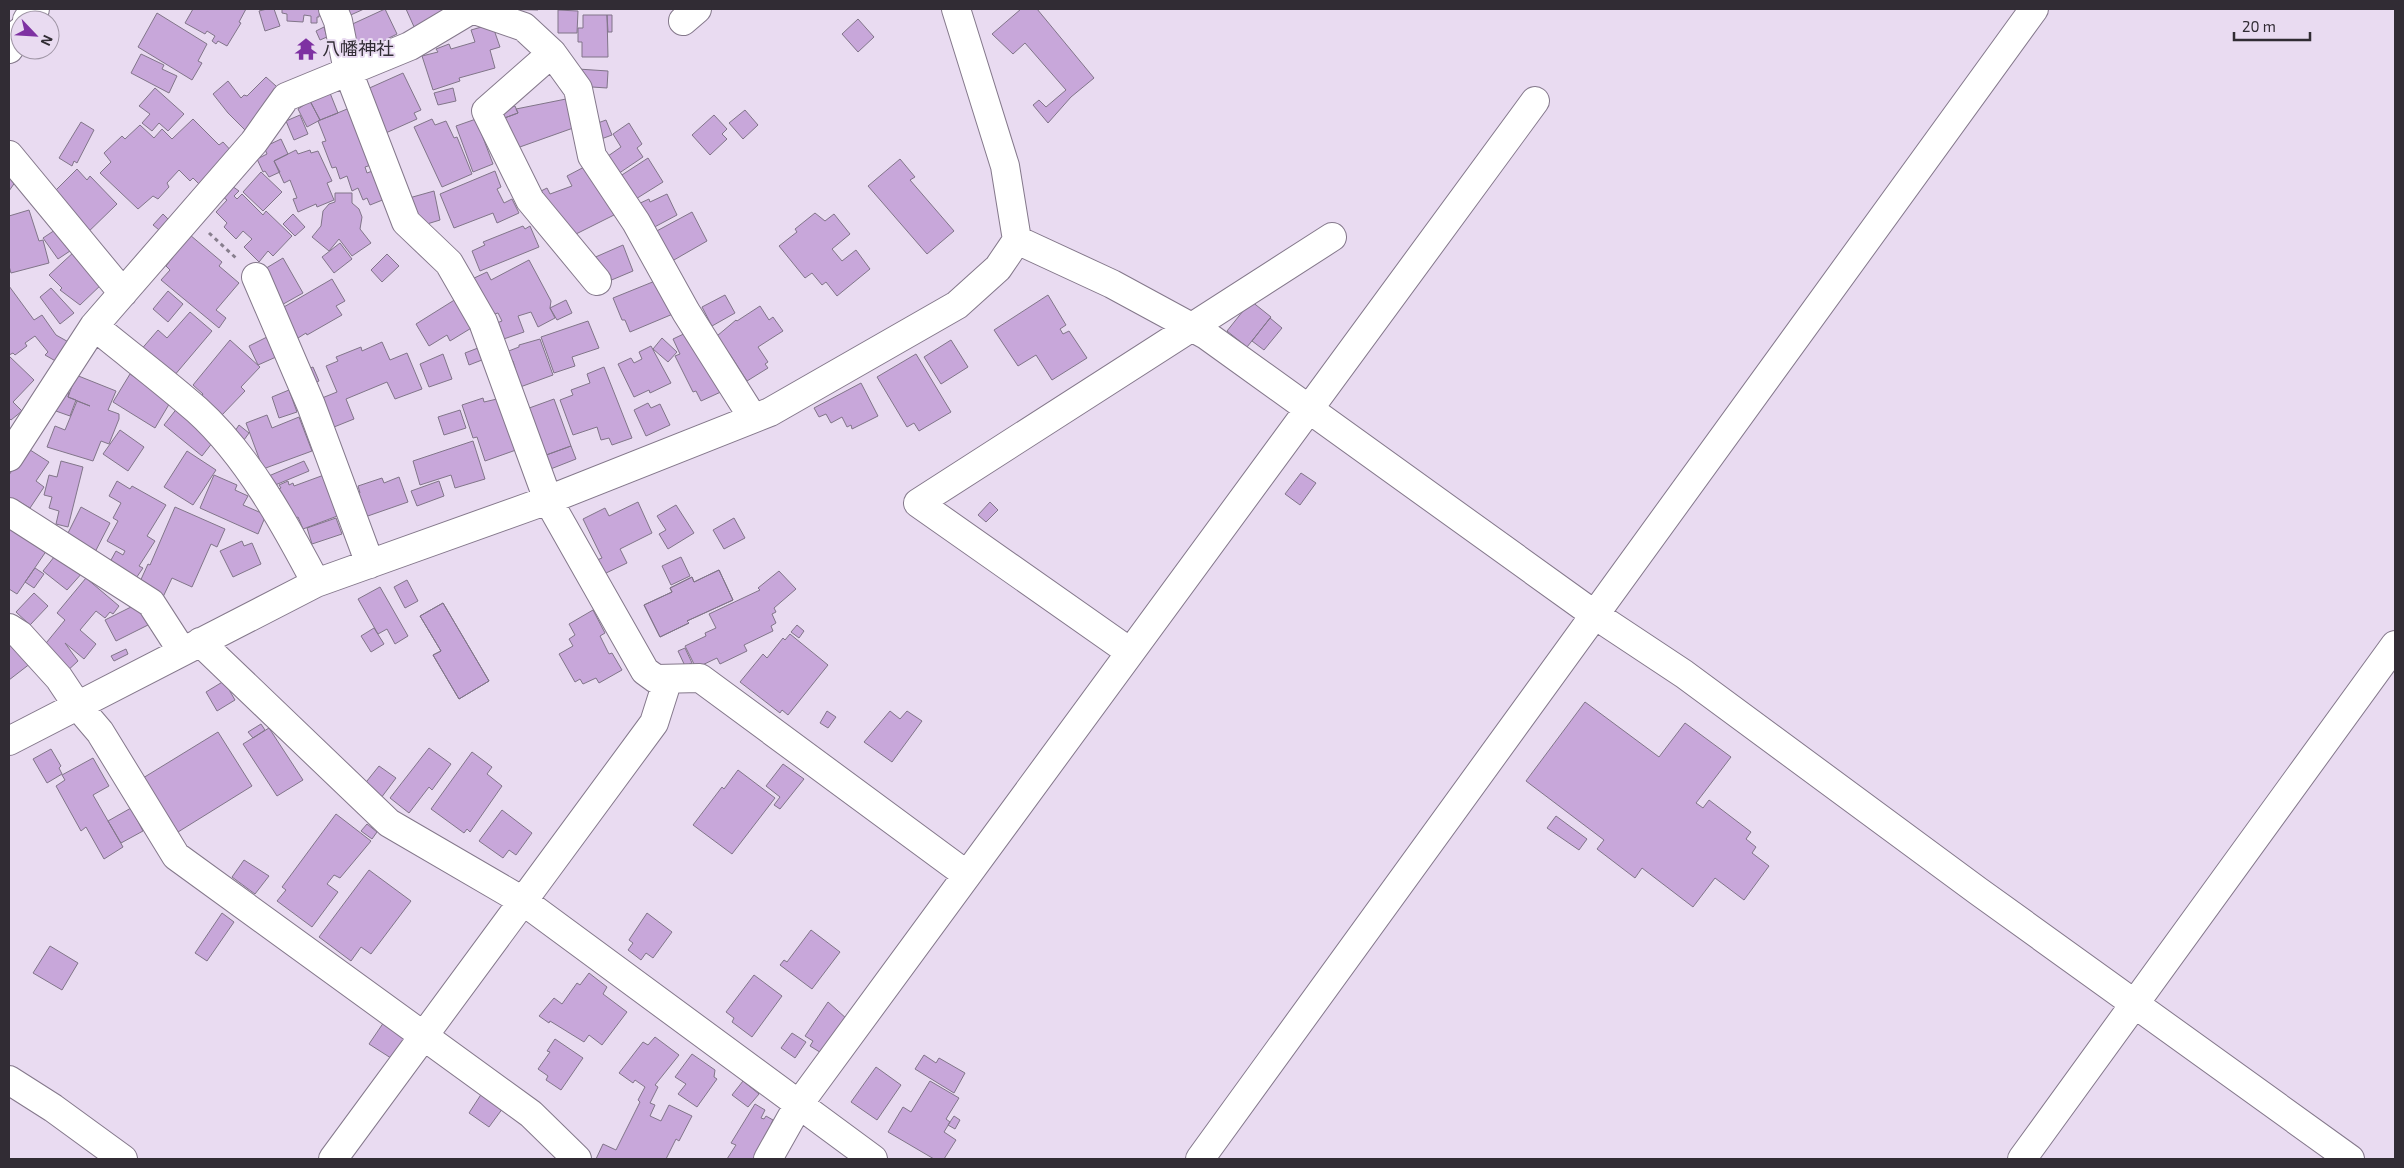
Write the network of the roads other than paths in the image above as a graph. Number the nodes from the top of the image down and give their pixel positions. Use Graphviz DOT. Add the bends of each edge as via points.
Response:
graph roads {
  1 [pos="333,9"];
  2 [pos="472,9"];
  3 [pos="956,9"];
  4 [pos="2034,9"];
  5 [pos="552,53"];
  6 [pos="348,71"];
  7 [pos="1534,101"];
  8 [pos="9,155"];
  9 [pos="1332,237"];
  10 [pos="1017,240"];
  11 [pos="256,277"];
  12 [pos="597,281"];
  13 [pos="123,293"];
  14 [pos="94,326"];
  15 [pos="1194,327"];
  16 [pos="1309,408"];
  17 [pos="753,418"];
  18 [pos="9,456"];
  19 [pos="548,500"];
  20 [pos="9,512"];
  21 [pos="370,564"];
  22 [pos="316,582"];
  23 [pos="1594,616"];
  24 [pos="9,628"];
  25 [pos="2395,645"];
  26 [pos="191,647"];
  27 [pos="1130,652"];
  28 [pos="668,679"];
  29 [pos="77,706"];
  30 [pos="9,740"];
  31 [pos="967,875"];
  32 [pos="523,901"];
  33 [pos="2136,1003"];
  34 [pos="424,1036"];
  35 [pos="9,1080"];
  36 [pos="799,1104"];
  37 [pos="123,1159"];
  38 [pos="333,1159"];
  39 [pos="577,1159"];
  40 [pos="768,1159"];
  41 [pos="873,1159"];
  42 [pos="1200,1159"];
  43 [pos="2022,1159"];
  44 [pos="2350,1159"];
  1 -- 6 [label="street"];
  2 -- 5 [label="street" via="524,27"];
  2 -- 6 [label="street" via="410,46"];
  3 -- 10 [label="street" via="1005,166"];
  4 -- 23 [label="street"];
  5 -- 12 [label="street" via="486,112 530,200"];
  5 -- 17 [label="street" via="578,90 592,156 636,222 686,312"];
  6 -- 13 [label="street" via="286,97 254,142"];
  6 -- 19 [label="street" via="406,222 449,263 483,322"];
  7 -- 16 [label="street"];
  8 -- 13 [label="street"];
  9 -- 15 [label="street"];
  10 -- 15 [label="street"];
  10 -- 17 [label="street" via="998,268 957,305 770,412"];
  11 -- 21 [label="street" via="310,405"];
  13 -- 14 [label="street"];
  14 -- 18 [label="street"];
  14 -- 22 [label="street" via="198,411 230,447 281,518"];
  15 -- 16 [label="street"];
  15 -- 27 [label="street" via="918,504"];
  16 -- 23 [label="street"];
  16 -- 27 [label="street"];
  17 -- 19 [label="street"];
  19 -- 21 [label="street"];
  19 -- 28 [label="street" via="645,671 656,679"];
  20 -- 26 [label="street" via="151,603"];
  21 -- 22 [label="street"];
  22 -- 26 [label="street"];
  23 -- 33 [label="street" via="1684,674"];
  23 -- 42 [label="street"];
  24 -- 29 [label="street" via="20,635 59,678"];
  25 -- 33 [label="street"];
  26 -- 29 [label="street"];
  26 -- 32 [label="street" via="389,823"];
  27 -- 31 [label="street"];
  28 -- 31 [label="street" via="700,678"];
  28 -- 32 [label="street" via="654,723"];
  29 -- 30 [label="street"];
  29 -- 34 [label="street" via="100,732 176,856"];
  31 -- 36 [label="street"];
  32 -- 34 [label="street"];
  32 -- 36 [label="street"];
  33 -- 43 [label="street"];
  33 -- 44 [label="street"];
  34 -- 38 [label="street"];
  34 -- 39 [label="street" via="531,1114"];
  35 -- 37 [label="street"];
  36 -- 40 [label="street"];
  36 -- 41 [label="street"];
}
